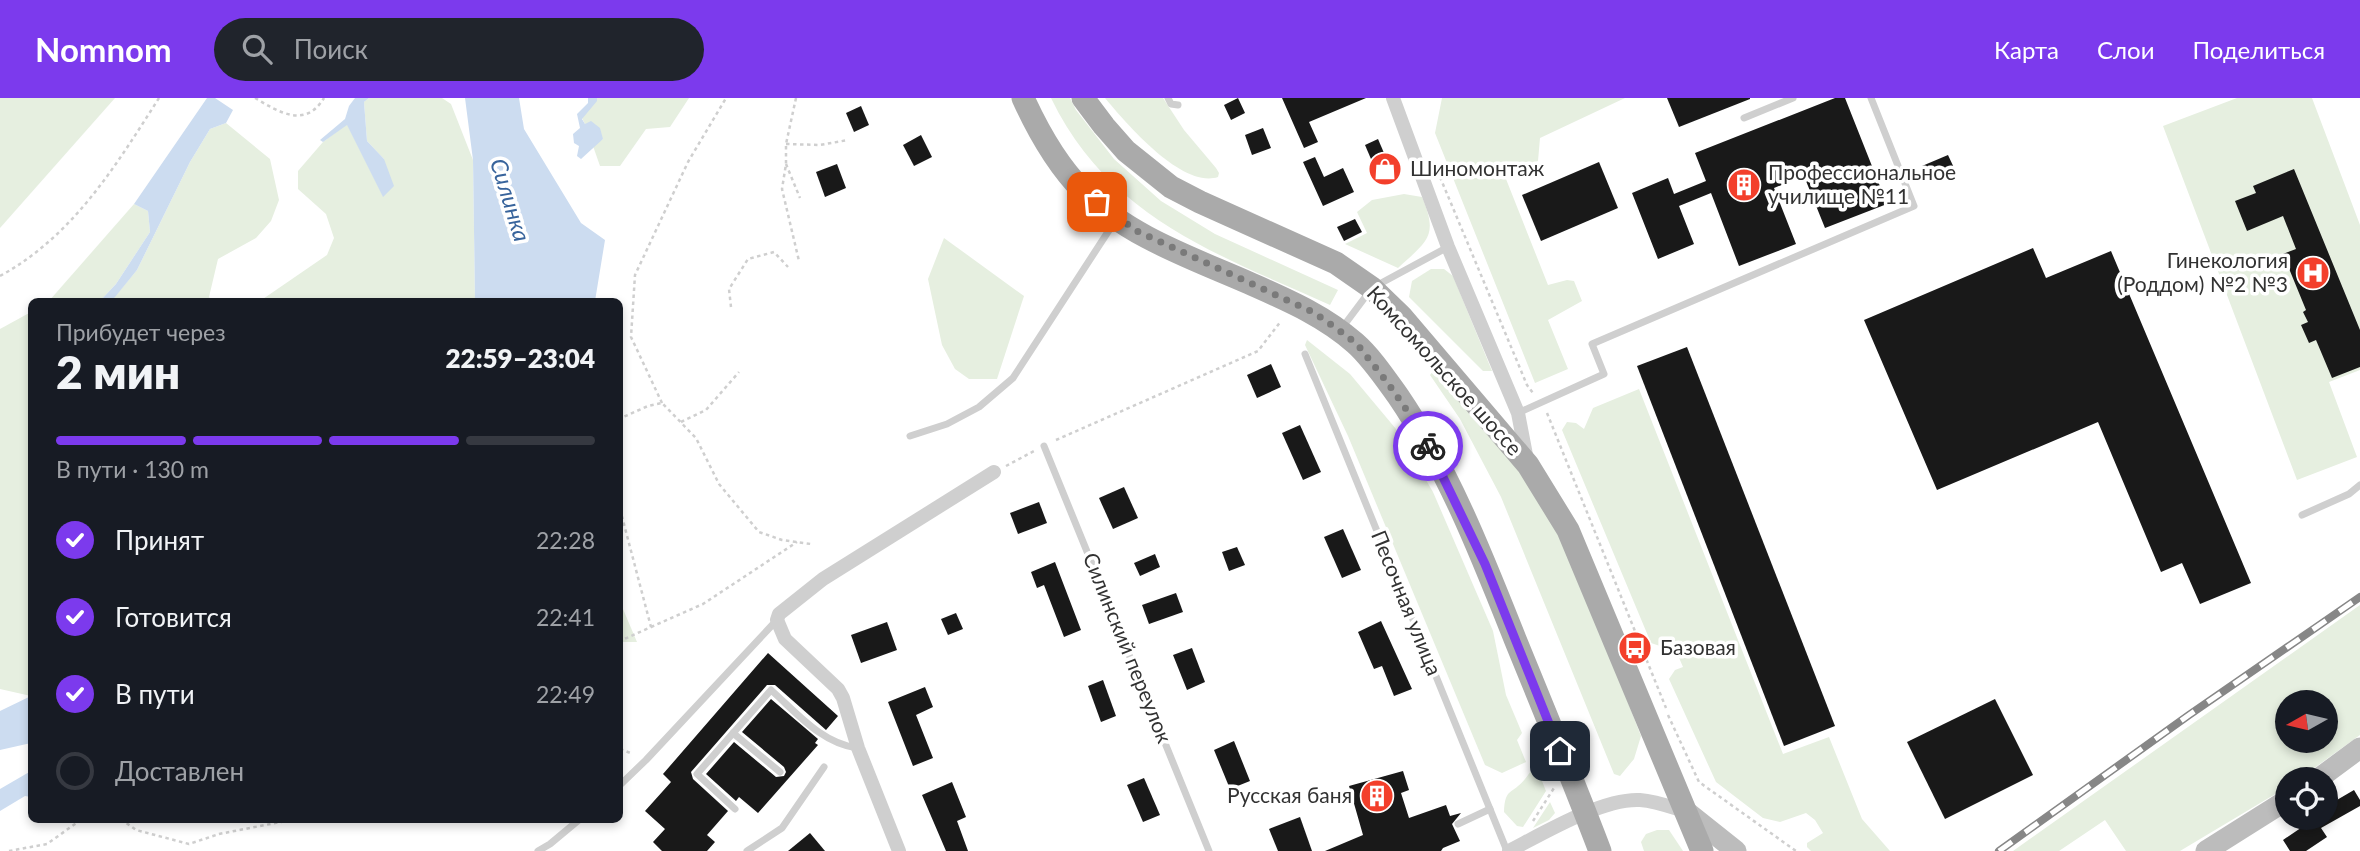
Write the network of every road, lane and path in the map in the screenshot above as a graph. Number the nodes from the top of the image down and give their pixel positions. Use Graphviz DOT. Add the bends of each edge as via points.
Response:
graph roads {
  1 [pos="159,98"];
  2 [pos="255,98"];
  3 [pos="324,98"];
  4 [pos="726,98"];
  5 [pos="796,98"];
  6 [pos="1023,98"];
  7 [pos="1083,98"];
  8 [pos="1168,98"];
  9 [pos="1394,98"];
  10 [pos="1793,98"];
  11 [pos="1871,98"];
  12 [pos="1178,105"];
  13 [pos="1744,118"];
  14 [pos="848,140"];
  15 [pos="786,144"];
  16 [pos="786,164"];
  17 [pos="1436,166"];
  18 [pos="800,198"];
  19 [pos="1117,218"];
  20 [pos="1448,247"];
  21 [pos="799,261"];
  22 [pos="788,267"];
  23 [pos="0,276"];
  24 [pos="1372,288"];
  25 [pos="731,307"];
  26 [pos="1284,317"];
  27 [pos="1340,331"];
  28 [pos="1305,354"];
  29 [pos="739,372"];
  30 [pos="662,403"];
  31 [pos="1539,403"];
  32 [pos="1518,413"];
  33 [pos="623,417"];
  34 [pos="681,422"];
  35 [pos="910,436"];
  36 [pos="1044,446"];
  37 [pos="1528,465"];
  38 [pos="993,472"];
  39 [pos="2360,485"];
  40 [pos="2302,515"];
  41 [pos="623,521"];
  42 [pos="797,542"];
  43 [pos="811,544"];
  44 [pos="777,621"];
  45 [pos="651,628"];
  46 [pos="623,640"];
  47 [pos="733,733"];
  48 [pos="858,748"];
  49 [pos="2360,748"];
  50 [pos="824,767"];
  51 [pos="2334,767"];
  52 [pos="780,772"];
  53 [pos="623,782"];
  54 [pos="2275,808"];
  55 [pos="735,809"];
  56 [pos="1490,809"];
  57 [pos="1687,812"];
  58 [pos="1586,813"];
  59 [pos="76,823"];
  60 [pos="126,823"];
  61 [pos="275,823"];
  62 [pos="575,823"];
  63 [pos="1458,824"];
  64 [pos="9,851"];
  65 [pos="538,851"];
  66 [pos="747,851"];
  67 [pos="899,851"];
  68 [pos="1209,851"];
  69 [pos="1508,851"];
  70 [pos="1600,851"];
  71 [pos="1702,851"];
  72 [pos="1736,851"];
  73 [pos="1796,851"];
  74 [pos="2206,851"];
  1 -- 23 [label="path" via="89,202 26,262"];
  2 -- 3 [label="path" via="281,114 298,117 319,106"];
  4 -- 30 [label="path" via="688,162 635,275 631,337"];
  5 -- 15 [label="path"];
  6 -- 19 [label="main road" via="1038,131 1063,167 1083,191"];
  7 -- 24 [label="main road, Комсомольское шоссе" via="1126,151 1171,187 1336,263"];
  8 -- 12 [label="lane"];
  9 -- 20 [label="street, Комсомольское шоссе"];
  10 -- 13 [label="lane"];
  11 -- 31 [label="lane" via="1914,206 1592,344 1604,374"];
  14 -- 15 [label="path"];
  15 -- 16 [label="path"];
  16 -- 18 [label="path"];
  16 -- 21 [label="path" via="782,189"];
  17 -- 31 [label="path" via="1527,385"];
  19 -- 27 [label="main road" via="1164,245 1313,312"];
  19 -- 35 [label="lane" via="1013,379 979,407"];
  20 -- 24 [label="lane"];
  20 -- 32 [label="street, Комсомольское шоссе"];
  22 -- 25 [label="path" via="774,252 748,259 729,289"];
  24 -- 27 [label="lane"];
  24 -- 37 [label="main road, Комсомольское шоссе"];
  26 -- 36 [label="path" via="1258,351"];
  27 -- 58 [label="main road" via="1357,344 1418,426 1451,489"];
  28 -- 56 [label="lane, Песочная улица"];
  29 -- 34 [label="path" via="706,410"];
  30 -- 33 [label="path"];
  30 -- 34 [label="path"];
  31 -- 32 [label="lane"];
  31 -- 73 [label="path" via="1550,418 1699,782"];
  32 -- 37 [label="street, Комсомольское шоссе"];
  34 -- 42 [label="path" via="696,438 719,484 759,532"];
  36 -- 38 [label="path"];
  36 -- 68 [label="lane, Силинский переулок"];
  37 -- 57 [label="main road, Комсомольское шоссе" via="1568,530"];
  38 -- 44 [label="street" via="823,579 779,614"];
  39 -- 40 [label="lane"];
  41 -- 45 [label="path"];
  42 -- 43 [label="path"];
  42 -- 45 [label="path" via="703,604"];
  44 -- 48 [label="street" via="785,639 838,690"];
  44 -- 53 [label="lane"];
  45 -- 46 [label="path"];
  47 -- 48 [label="lane" via="771,690 823,737"];
  47 -- 52 [label="lane"];
  47 -- 55 [label="lane" via="697,774"];
  48 -- 67 [label="street"];
  49 -- 51 [label="street"];
  50 -- 66 [label="lane" via="782,828"];
  54 -- 74 [label="street"];
  56 -- 63 [label="lane"];
  56 -- 69 [label="lane, Песочная улица"];
  57 -- 58 [label="street" via="1637,800"];
  57 -- 71 [label="main road, Комсомольское шоссе"];
  57 -- 72 [label="street"];
  58 -- 69 [label="street"];
  58 -- 70 [label="main road"];
  59 -- 64 [label="path" via="47,844"];
  60 -- 61 [label="path" via="135,831 189,844"];
  62 -- 65 [label="lane"];
}
